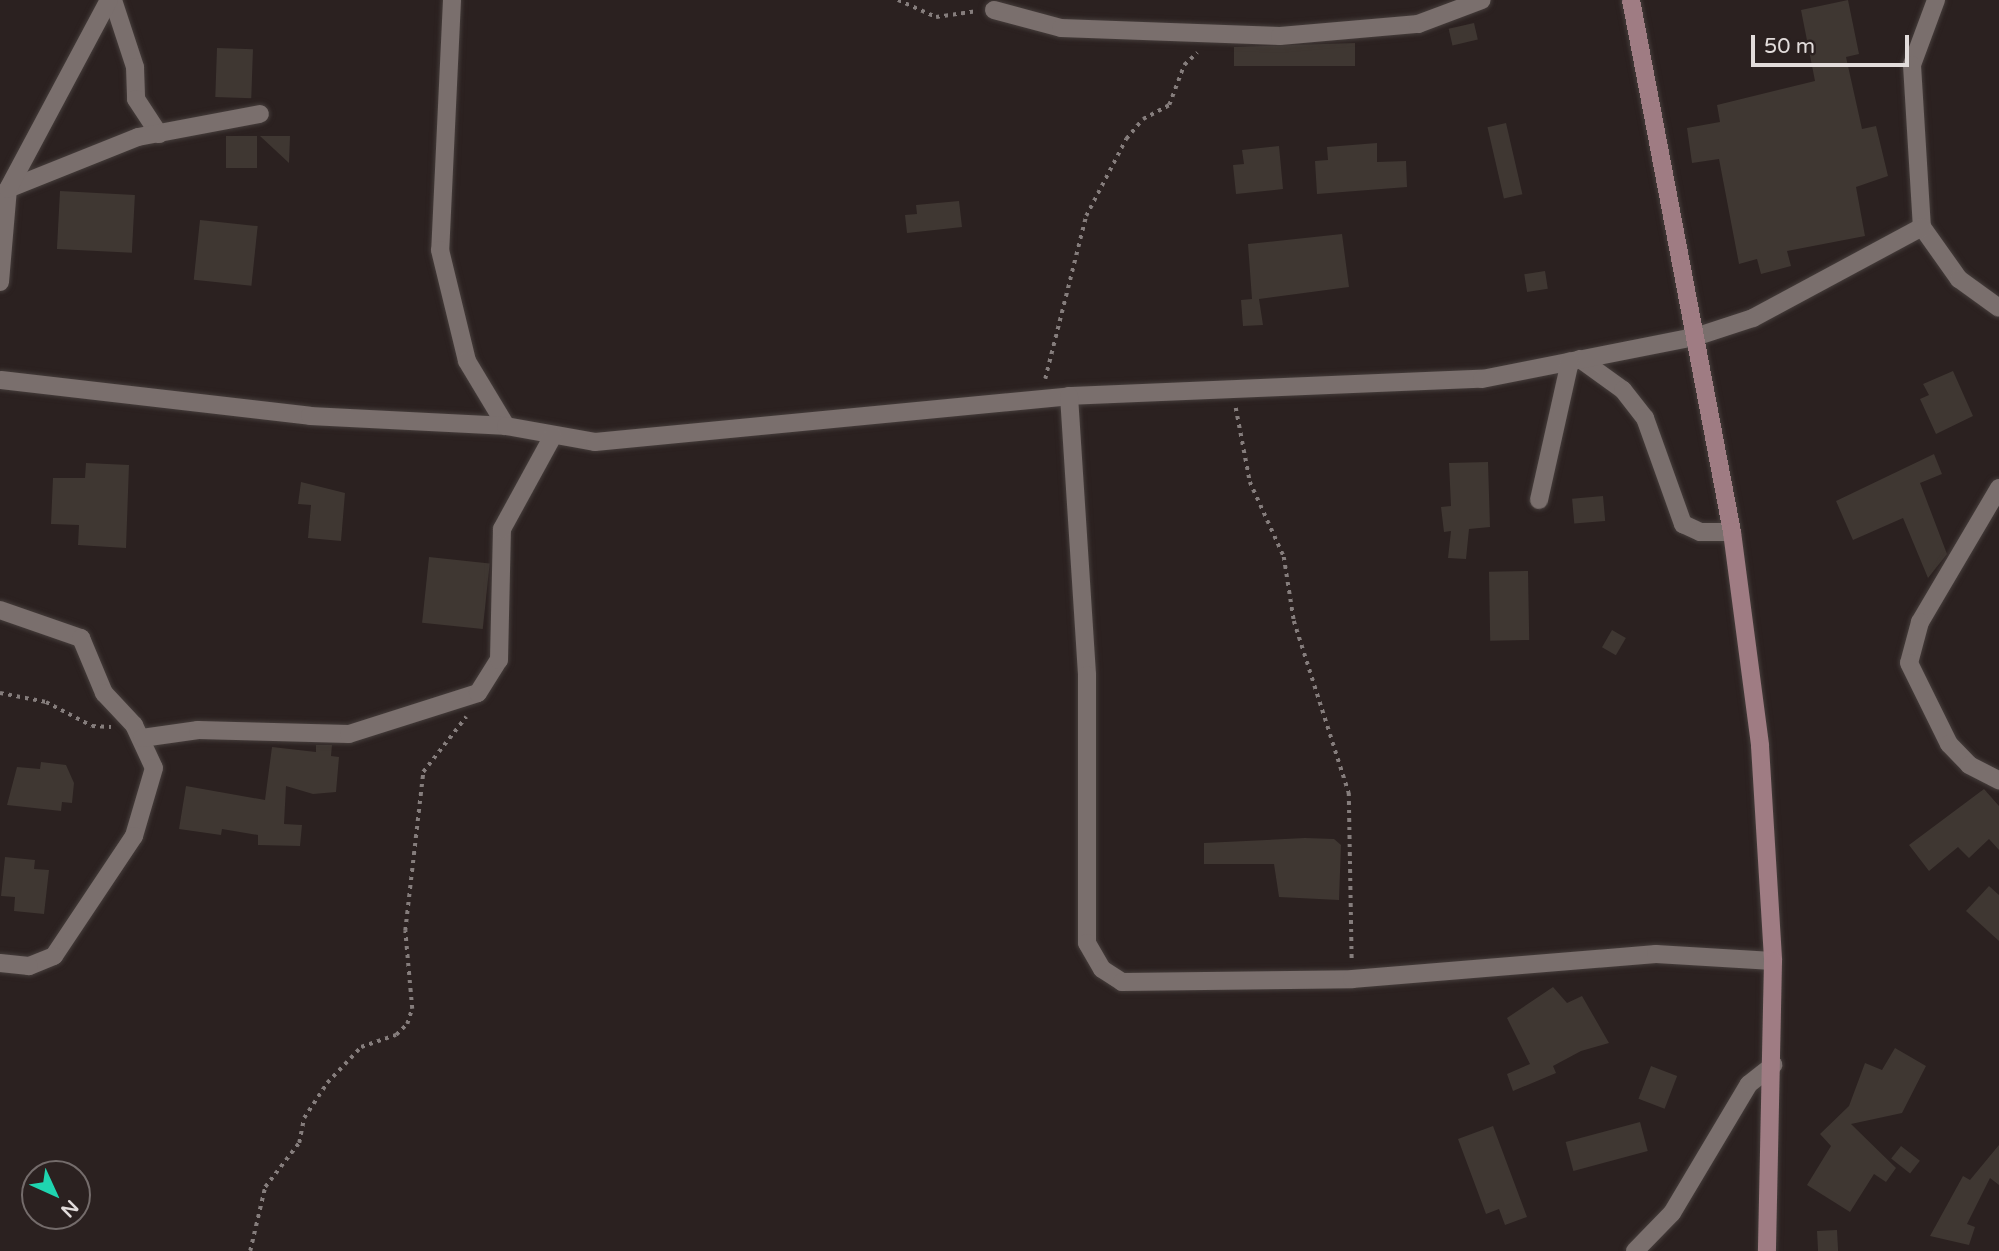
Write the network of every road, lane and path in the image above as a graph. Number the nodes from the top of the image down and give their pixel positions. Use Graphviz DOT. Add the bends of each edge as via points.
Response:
graph roads {
  1 [pos="452,0"];
  2 [pos="898,0"];
  3 [pos="1482,0"];
  4 [pos="1632,0"];
  5 [pos="1936,0"];
  6 [pos="107,2"];
  7 [pos="994,10"];
  8 [pos="1229,36"];
  9 [pos="260,114"];
  10 [pos="159,134"];
  11 [pos="8,189"];
  12 [pos="1922,227"];
  13 [pos="0,282"];
  14 [pos="1999,308"];
  15 [pos="1695,337"];
  16 [pos="1575,360"];
  17 [pos="0,376"];
  18 [pos="1232,387"];
  19 [pos="1069,396"];
  20 [pos="1040,398"];
  21 [pos="506,426"];
  22 [pos="553,436"];
  23 [pos="1999,488"];
  24 [pos="1539,500"];
  25 [pos="1732,532"];
  26 [pos="0,610"];
  27 [pos="0,693"];
  28 [pos="478,693"];
  29 [pos="138,732"];
  30 [pos="1999,780"];
  31 [pos="1773,961"];
  32 [pos="0,963"];
  33 [pos="1352,979"];
  34 [pos="1773,1065"];
  35 [pos="250,1251"];
  36 [pos="1635,1251"];
  37 [pos="1767,1251"];
  1 -- 21 [label="street" via="440,250 467,361"];
  2 -- 7 [label="path" via="936,17"];
  3 -- 8 [label="street" via="1418,24"];
  4 -- 15 [label="main road"];
  5 -- 12 [label="street" via="1912,65"];
  6 -- 10 [label="street" via="135,67 136,99"];
  6 -- 11 [label="street"];
  7 -- 8 [label="street" via="1062,28"];
  8 -- 20 [label="path" via="1188,58 1169,105 1133,130 1092,204"];
  9 -- 10 [label="street"];
  10 -- 11 [label="street" via="84,154"];
  11 -- 13 [label="street"];
  12 -- 14 [label="street" via="1959,279"];
  12 -- 15 [label="street" via="1826,283"];
  15 -- 16 [label="street"];
  15 -- 25 [label="main road"];
  16 -- 18 [label="street" via="1482,379"];
  16 -- 24 [label="street"];
  16 -- 25 [label="street" via="1623,390 1645,418 1682,524 1700,532"];
  17 -- 21 [label="street" via="334,418"];
  18 -- 19 [label="street"];
  18 -- 33 [label="path" via="1250,482 1284,557 1294,621 1349,793"];
  19 -- 20 [label="street"];
  19 -- 33 [label="street" via="1087,675 1087,943 1102,969 1122,982"];
  20 -- 22 [label="street" via="595,442"];
  21 -- 22 [label="street"];
  22 -- 28 [label="street" via="502,529 499,660"];
  23 -- 30 [label="street" via="1920,622 1909,663 1949,744 1969,765"];
  25 -- 31 [label="main road" via="1760,746"];
  26 -- 29 [label="street" via="81,638 104,693"];
  27 -- 29 [label="path" via="47,702 100,728"];
  28 -- 29 [label="street" via="349,734"];
  28 -- 35 [label="path" via="459,729 423,772 405,931 412,1009 407,1024 396,1035 361,1047 327,1083 304,1118 299,1143 265,1187"];
  29 -- 32 [label="street" via="154,768 134,836 54,956 29,966"];
  31 -- 33 [label="street" via="1656,954"];
  31 -- 34 [label="main road"];
  34 -- 36 [label="street" via="1749,1084 1672,1213"];
  34 -- 37 [label="main road"];
}
